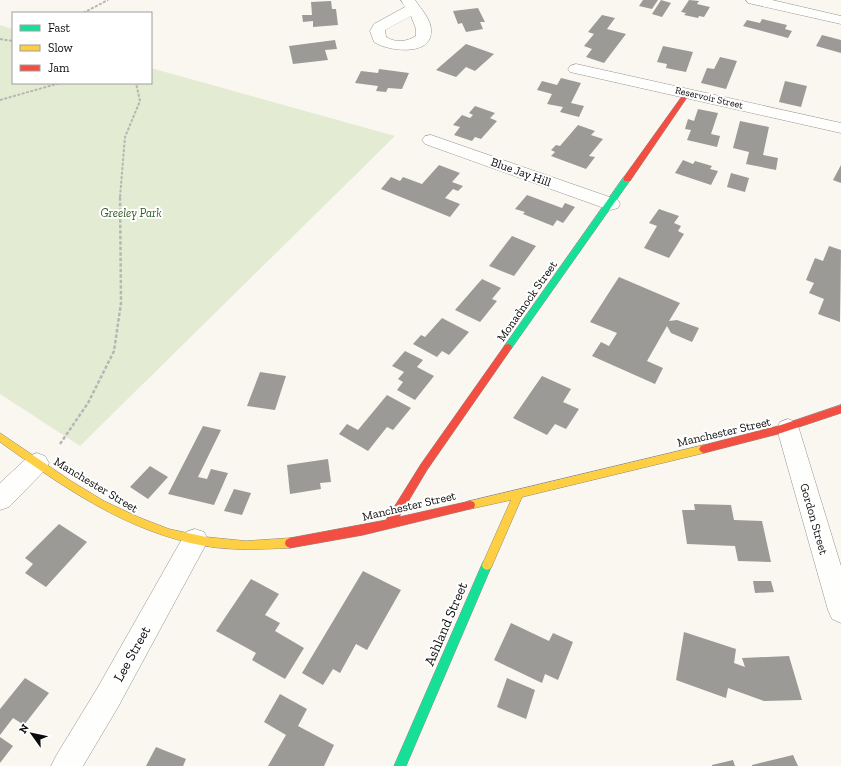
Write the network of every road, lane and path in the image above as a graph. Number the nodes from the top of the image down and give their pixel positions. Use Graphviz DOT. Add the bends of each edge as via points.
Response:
graph roads {
  1 [pos="108,0"];
  2 [pos="754,0"];
  3 [pos="85,12"];
  4 [pos="841,20"];
  5 [pos="0,39"];
  6 [pos="12,41"];
  7 [pos="576,69"];
  8 [pos="56,84"];
  9 [pos="136,84"];
  10 [pos="687,93"];
  11 [pos="0,100"];
  12 [pos="841,128"];
  13 [pos="431,140"];
  14 [pos="611,204"];
  15 [pos="841,410"];
  16 [pos="788,429"];
  17 [pos="0,437"];
  18 [pos="60,444"];
  19 [pos="37,463"];
  20 [pos="518,494"];
  21 [pos="0,499"];
  22 [pos="390,524"];
  23 [pos="194,540"];
  24 [pos="841,610"];
  25 [pos="66,766"];
  26 [pos="400,766"];
  1 -- 3 [label="path"];
  2 -- 4 [label="street"];
  5 -- 6 [label="path"];
  7 -- 10 [label="street, Reservoir Street"];
  8 -- 11 [label="path"];
  9 -- 18 [label="path" via="140,101 126,137 119,208 121,304 114,352 88,403"];
  10 -- 12 [label="street, Reservoir Street"];
  10 -- 14 [label="street, Monadnock Street"];
  13 -- 14 [label="street, Blue Jay Hill"];
  14 -- 22 [label="street, Monadnock Street" via="424,467"];
  15 -- 16 [label="street, Manchester Street"];
  16 -- 20 [label="street, Manchester Street"];
  16 -- 24 [label="street, Gordon Street"];
  17 -- 19 [label="street, Manchester Street"];
  19 -- 21 [label="street"];
  19 -- 23 [label="street, Manchester Street" via="134,523 160,533"];
  20 -- 22 [label="street, Manchester Street"];
  20 -- 26 [label="street, Ashland Street"];
  22 -- 23 [label="street, Manchester Street" via="309,541 269,546 240,546"];
  23 -- 25 [label="street, Lee Street" via="108,697"];
}
